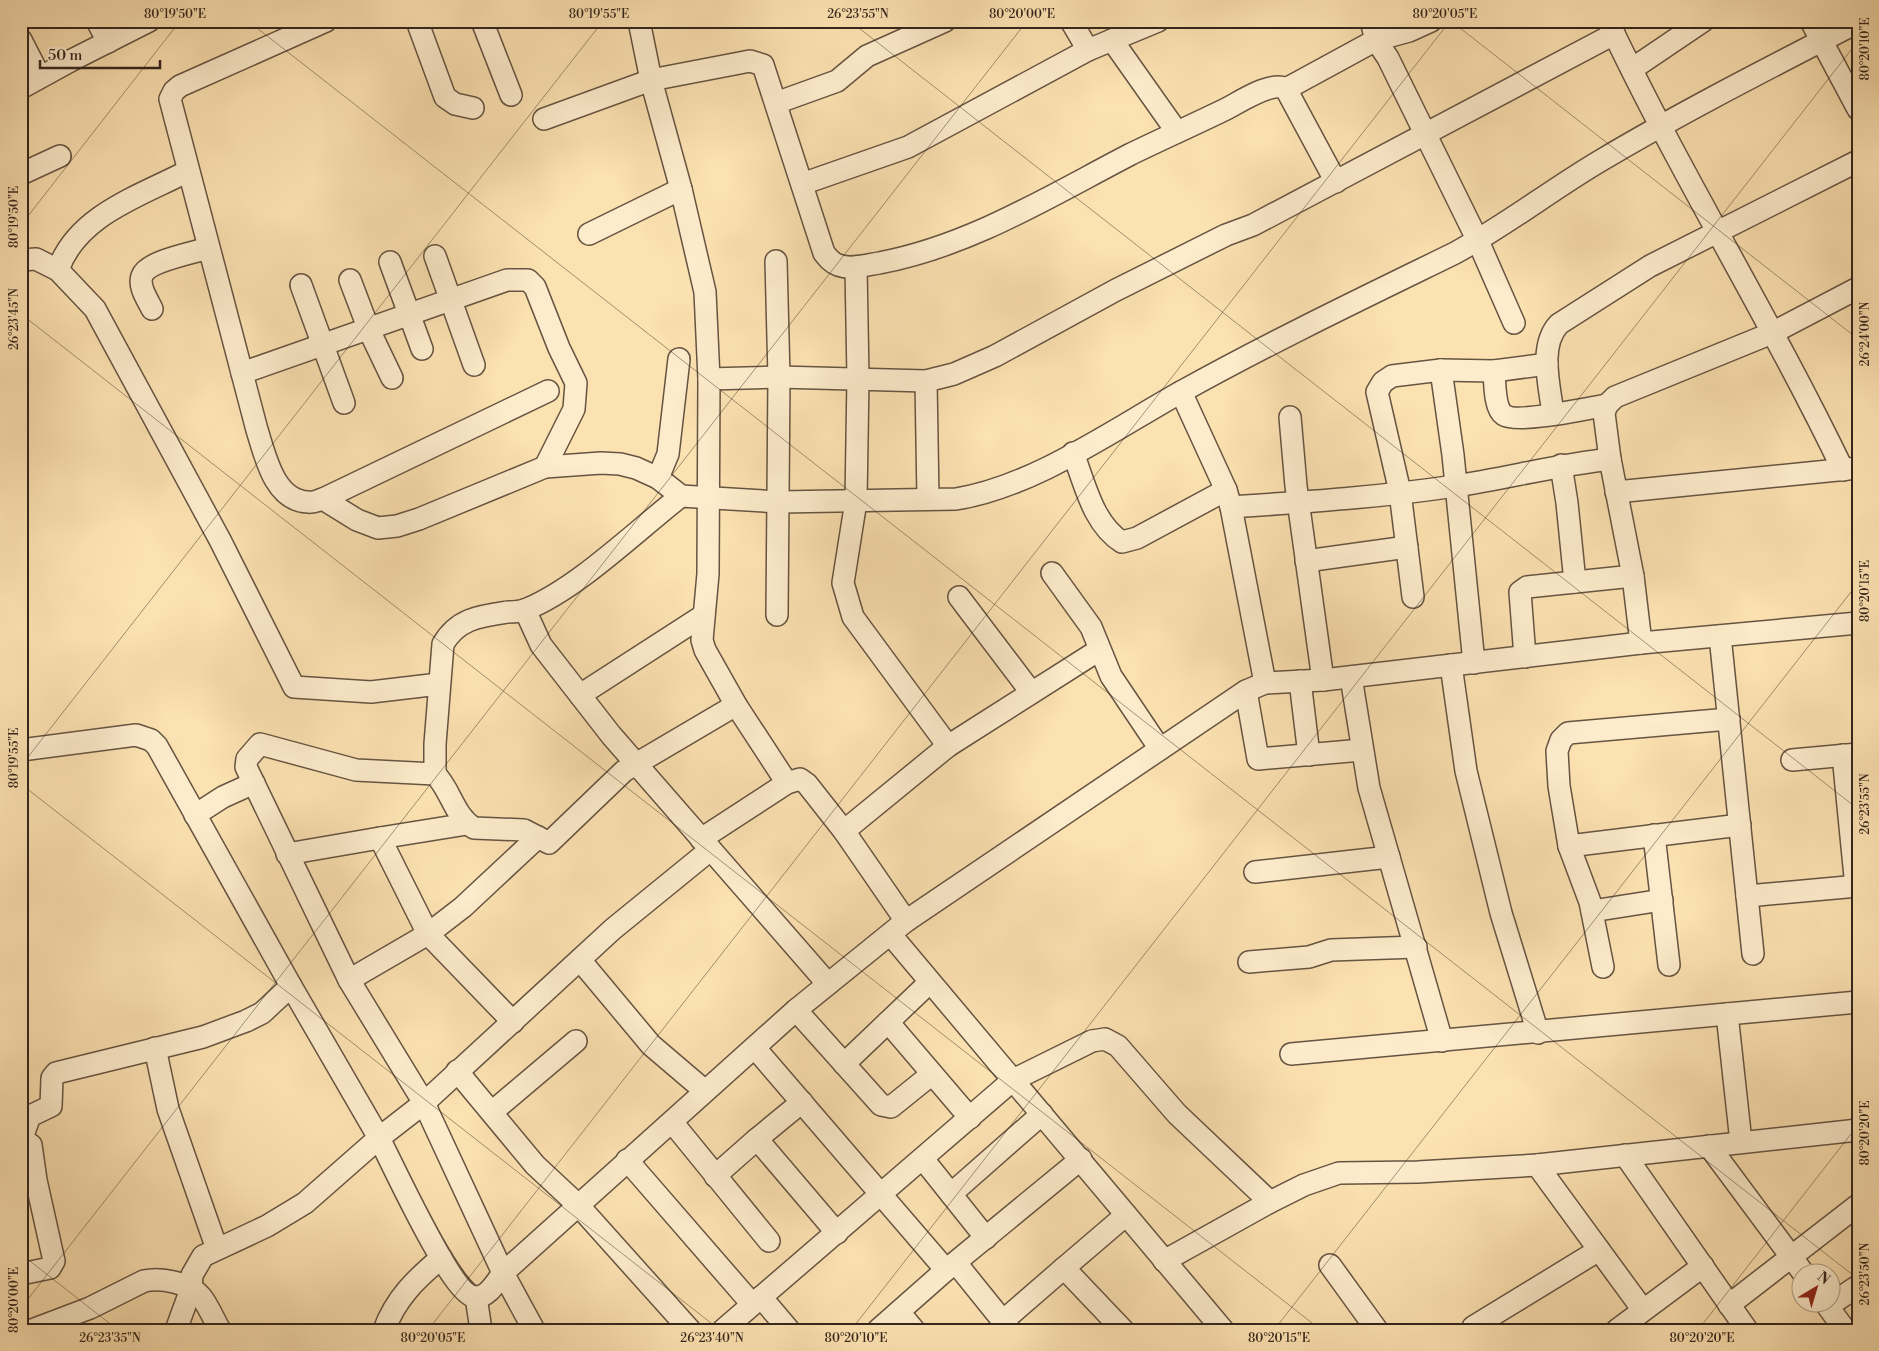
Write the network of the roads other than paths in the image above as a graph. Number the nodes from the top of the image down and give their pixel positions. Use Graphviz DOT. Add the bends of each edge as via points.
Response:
graph roads {
  1 [pos="97,21"];
  2 [pos="149,21"];
  3 [pos="326,21"];
  4 [pos="417,21"];
  5 [pos="482,21"];
  6 [pos="639,21"];
  7 [pos="945,21"];
  8 [pos="1072,21"];
  9 [pos="1158,21"];
  10 [pos="1431,21"];
  11 [pos="1703,21"];
  12 [pos="1811,21"];
  13 [pos="1858,22"];
  14 [pos="1611,28"];
  15 [pos="1373,31"];
  16 [pos="21,40"];
  17 [pos="1112,40"];
  18 [pos="1821,41"];
  19 [pos="108,42"];
  20 [pos="1088,50"];
  21 [pos="1632,69"];
  22 [pos="40,77"];
  23 [pos="651,80"];
  24 [pos="21,88"];
  25 [pos="1286,89"];
  26 [pos="511,96"];
  27 [pos="776,103"];
  28 [pos="473,108"];
  29 [pos="1858,110"];
  30 [pos="544,119"];
  31 [pos="1660,126"];
  32 [pos="1177,132"];
  33 [pos="1426,135"];
  34 [pos="60,156"];
  35 [pos="1858,160"];
  36 [pos="188,172"];
  37 [pos="21,174"];
  38 [pos="1336,182"];
  39 [pos="802,184"];
  40 [pos="681,189"];
  41 [pos="1719,231"];
  42 [pos="589,234"];
  43 [pos="1478,241"];
  44 [pos="208,248"];
  45 [pos="435,256"];
  46 [pos="21,260"];
  47 [pos="776,261"];
  48 [pos="390,262"];
  49 [pos="856,267"];
  50 [pos="58,270"];
  51 [pos="350,280"];
  52 [pos="301,285"];
  53 [pos="1858,288"];
  54 [pos="452,301"];
  55 [pos="152,309"];
  56 [pos="410,316"];
  57 [pos="1514,323"];
  58 [pos="369,330"];
  59 [pos="1772,333"];
  60 [pos="322,346"];
  61 [pos="422,349"];
  62 [pos="679,359"];
  63 [pos="1547,364"];
  64 [pos="474,366"];
  65 [pos="1441,370"];
  66 [pos="1494,371"];
  67 [pos="242,373"];
  68 [pos="779,377"];
  69 [pos="392,378"];
  70 [pos="858,378"];
  71 [pos="709,380"];
  72 [pos="926,381"];
  73 [pos="548,391"];
  74 [pos="1180,392"];
  75 [pos="344,402"];
  76 [pos="1607,405"];
  77 [pos="1553,414"];
  78 [pos="1290,417"];
  79 [pos="1073,453"];
  80 [pos="1610,459"];
  81 [pos="1561,465"];
  82 [pos="545,466"];
  83 [pos="1850,469"];
  84 [pos="658,478"];
  85 [pos="1456,486"];
  86 [pos="1400,492"];
  87 [pos="1616,492"];
  88 [pos="681,496"];
  89 [pos="928,498"];
  90 [pos="323,499"];
  91 [pos="708,499"];
  92 [pos="1229,499"];
  93 [pos="856,501"];
  94 [pos="778,502"];
  95 [pos="1299,503"];
  96 [pos="1407,547"];
  97 [pos="1306,561"];
  98 [pos="1052,573"];
  99 [pos="1634,576"];
  100 [pos="1575,582"];
  101 [pos="958,597"];
  102 [pos="1413,597"];
  103 [pos="525,610"];
  104 [pos="777,615"];
  105 [pos="704,616"];
  106 [pos="1858,623"];
  107 [pos="1720,636"];
  108 [pos="1641,644"];
  109 [pos="1099,650"];
  110 [pos="1525,657"];
  111 [pos="1474,663"];
  112 [pos="1451,665"];
  113 [pos="1351,677"];
  114 [pos="1323,680"];
  115 [pos="1300,681"];
  116 [pos="439,684"];
  117 [pos="1255,687"];
  118 [pos="1031,692"];
  119 [pos="580,695"];
  120 [pos="736,705"];
  121 [pos="1729,719"];
  122 [pos="948,746"];
  123 [pos="1160,749"];
  124 [pos="21,750"];
  125 [pos="1362,750"];
  126 [pos="1309,755"];
  127 [pos="1850,755"];
  128 [pos="1792,760"];
  129 [pos="636,764"];
  130 [pos="435,774"];
  131 [pos="254,783"];
  132 [pos="787,783"];
  133 [pos="195,814"];
  134 [pos="467,824"];
  135 [pos="1740,825"];
  136 [pos="844,831"];
  137 [pos="1654,835"];
  138 [pos="538,837"];
  139 [pos="380,838"];
  140 [pos="706,844"];
  141 [pos="1569,846"];
  142 [pos="288,854"];
  143 [pos="1390,857"];
  144 [pos="1254,872"];
  145 [pos="1857,887"];
  146 [pos="1747,896"];
  147 [pos="1662,900"];
  148 [pos="1592,911"];
  149 [pos="898,928"];
  150 [pos="428,934"];
  151 [pos="1416,948"];
  152 [pos="1753,954"];
  153 [pos="580,960"];
  154 [pos="1249,962"];
  155 [pos="1669,965"];
  156 [pos="1603,967"];
  157 [pos="349,980"];
  158 [pos="930,982"];
  159 [pos="828,984"];
  160 [pos="291,986"];
  161 [pos="1858,1002"];
  162 [pos="796,1010"];
  163 [pos="1727,1014"];
  164 [pos="513,1022"];
  165 [pos="888,1022"];
  166 [pos="1538,1033"];
  167 [pos="576,1041"];
  168 [pos="1442,1041"];
  169 [pos="155,1048"];
  170 [pos="755,1048"];
  171 [pos="1291,1054"];
  172 [pos="844,1064"];
  173 [pos="457,1071"];
  174 [pos="932,1074"];
  175 [pos="1013,1080"];
  176 [pos="706,1091"];
  177 [pos="802,1102"];
  178 [pos="424,1103"];
  179 [pos="492,1112"];
  180 [pos="1042,1114"];
  181 [pos="970,1118"];
  182 [pos="672,1122"];
  183 [pos="1855,1135"];
  184 [pos="22,1138"];
  185 [pos="379,1138"];
  186 [pos="757,1139"];
  187 [pos="1741,1142"];
  188 [pos="1709,1146"];
  189 [pos="1625,1155"];
  190 [pos="923,1159"];
  191 [pos="1082,1159"];
  192 [pos="627,1160"];
  193 [pos="1537,1165"];
  194 [pos="714,1176"];
  195 [pos="952,1194"];
  196 [pos="882,1195"];
  197 [pos="1270,1202"];
  198 [pos="1858,1205"];
  199 [pos="578,1206"];
  200 [pos="1126,1215"];
  201 [pos="836,1233"];
  202 [pos="986,1238"];
  203 [pos="769,1241"];
  204 [pos="217,1249"];
  205 [pos="1599,1250"];
  206 [pos="1791,1257"];
  207 [pos="441,1258"];
  208 [pos="1164,1261"];
  209 [pos="1796,1264"];
  210 [pos="1330,1265"];
  211 [pos="951,1266"];
  212 [pos="1703,1266"];
  213 [pos="1064,1268"];
  214 [pos="503,1273"];
  215 [pos="21,1274"];
  216 [pos="1858,1286"];
  217 [pos="191,1289"];
  218 [pos="1842,1296"];
  219 [pos="476,1297"];
  220 [pos="756,1301"];
  221 [pos="1729,1304"];
  222 [pos="1643,1310"];
  223 [pos="899,1312"];
  224 [pos="1834,1314"];
  225 [pos="1006,1326"];
  226 [pos="1473,1327"];
  227 [pos="1118,1328"];
  228 [pos="1220,1329"];
  229 [pos="32,1330"];
  230 [pos="176,1330"];
  231 [pos="220,1330"];
  232 [pos="384,1330"];
  233 [pos="481,1330"];
  234 [pos="534,1330"];
  235 [pos="690,1330"];
  236 [pos="723,1330"];
  237 [pos="789,1330"];
  238 [pos="878,1330"];
  239 [pos="914,1330"];
  240 [pos="1377,1330"];
  241 [pos="1617,1330"];
  242 [pos="1747,1330"];
  243 [pos="1846,1330"];
  1 -- 19 [label="street"];
  2 -- 19 [label="street"];
  3 -- 36 [label="street" via="174,91 170,99 171,109"];
  4 -- 28 [label="street" via="445,97"];
  5 -- 26 [label="street"];
  6 -- 23 [label="street"];
  7 -- 27 [label="street" via="867,56 837,81"];
  8 -- 20 [label="street"];
  9 -- 17 [label="street"];
  10 -- 15 [label="street" via="1409,31"];
  11 -- 21 [label="street"];
  12 -- 18 [label="street"];
  13 -- 18 [label="street"];
  14 -- 21 [label="street"];
  14 -- 33 [label="street"];
  15 -- 25 [label="street"];
  15 -- 33 [label="street"];
  16 -- 22 [label="street"];
  17 -- 20 [label="street"];
  17 -- 32 [label="street"];
  18 -- 29 [label="street"];
  18 -- 31 [label="street"];
  19 -- 22 [label="street"];
  20 -- 39 [label="street" via="908,147"];
  21 -- 31 [label="street"];
  22 -- 24 [label="street"];
  23 -- 27 [label="street" via="757,62 763,65"];
  23 -- 30 [label="street"];
  23 -- 40 [label="street"];
  25 -- 32 [label="street" via="1277,87 1249,96"];
  25 -- 38 [label="street"];
  27 -- 39 [label="street"];
  31 -- 41 [label="street"];
  31 -- 43 [label="street" via="1582,172"];
  32 -- 49 [label="street" via="989,228 915,256"];
  33 -- 38 [label="street"];
  33 -- 43 [label="street"];
  34 -- 37 [label="street"];
  35 -- 41 [label="street"];
  36 -- 44 [label="street"];
  36 -- 50 [label="street" via="95,219 75,237"];
  38 -- 72 [label="street" via="1116,290 995,356 954,374"];
  39 -- 49 [label="street" via="824,252 830,261 838,265"];
  40 -- 42 [label="street"];
  40 -- 71 [label="street" via="705,292"];
  41 -- 59 [label="street"];
  41 -- 63 [label="street" via="1650,266 1559,324 1548,340"];
  43 -- 57 [label="street"];
  43 -- 74 [label="street" via="1294,331"];
  44 -- 55 [label="street" via="147,269 142,277 142,286"];
  44 -- 67 [label="street"];
  45 -- 54 [label="street"];
  46 -- 50 [label="street" via="36,259"];
  47 -- 68 [label="street"];
  48 -- 56 [label="street"];
  49 -- 70 [label="street"];
  50 -- 116 [label="street" via="95,309 112,336 294,687 371,692"];
  51 -- 58 [label="street"];
  52 -- 60 [label="street"];
  53 -- 59 [label="street"];
  54 -- 56 [label="street"];
  54 -- 64 [label="street"];
  54 -- 82 [label="street" via="507,280 528,280 535,287 576,383 574,409"];
  56 -- 58 [label="street"];
  56 -- 61 [label="street"];
  58 -- 60 [label="street"];
  58 -- 69 [label="street"];
  59 -- 76 [label="street" via="1615,397"];
  59 -- 83 [label="street"];
  60 -- 67 [label="street"];
  60 -- 75 [label="street"];
  62 -- 84 [label="street" via="668,454"];
  63 -- 66 [label="street"];
  63 -- 77 [label="street"];
  65 -- 66 [label="street"];
  65 -- 85 [label="street"];
  65 -- 86 [label="street" via="1392,376 1377,392"];
  66 -- 77 [label="street" via="1499,408 1504,414 1512,418"];
  67 -- 90 [label="street" via="268,466 279,486 292,498 308,502"];
  68 -- 70 [label="street"];
  68 -- 71 [label="street"];
  68 -- 94 [label="street"];
  70 -- 72 [label="street"];
  70 -- 93 [label="street"];
  71 -- 91 [label="street"];
  72 -- 89 [label="street"];
  73 -- 90 [label="street"];
  74 -- 79 [label="street"];
  74 -- 92 [label="street"];
  76 -- 77 [label="street"];
  76 -- 80 [label="street" via="1604,413"];
  78 -- 95 [label="street"];
  79 -- 89 [label="street" via="984,495"];
  79 -- 92 [label="street" via="1100,522 1122,542"];
  80 -- 81 [label="street"];
  80 -- 87 [label="street"];
  81 -- 85 [label="street"];
  81 -- 100 [label="street"];
  82 -- 84 [label="street" via="601,462 620,464"];
  82 -- 90 [label="street" via="419,520 397,526 378,528 356,520"];
  83 -- 87 [label="street"];
  84 -- 88 [label="street"];
  85 -- 86 [label="street"];
  85 -- 111 [label="street"];
  86 -- 95 [label="street"];
  86 -- 96 [label="street"];
  87 -- 99 [label="street"];
  88 -- 91 [label="street"];
  88 -- 103 [label="street" via="558,593"];
  89 -- 93 [label="street"];
  91 -- 94 [label="street"];
  91 -- 105 [label="street" via="708,574"];
  92 -- 95 [label="street"];
  92 -- 117 [label="street"];
  93 -- 94 [label="street"];
  93 -- 122 [label="street" via="844,583 849,608"];
  94 -- 104 [label="street"];
  95 -- 97 [label="street"];
  96 -- 97 [label="street"];
  96 -- 102 [label="street"];
  97 -- 114 [label="street"];
  98 -- 109 [label="street" via="1090,627"];
  99 -- 100 [label="street"];
  99 -- 108 [label="street"];
  100 -- 110 [label="street" via="1527,587 1520,592"];
  101 -- 118 [label="street"];
  103 -- 116 [label="street" via="480,616 459,624 443,644"];
  103 -- 119 [label="street" via="541,645"];
  105 -- 119 [label="street"];
  105 -- 120 [label="street" via="702,640 705,650"];
  106 -- 107 [label="street"];
  107 -- 108 [label="street"];
  107 -- 121 [label="street"];
  108 -- 110 [label="street"];
  109 -- 118 [label="street"];
  109 -- 123 [label="street" via="1111,676"];
  110 -- 111 [label="street"];
  111 -- 112 [label="street"];
  112 -- 113 [label="street"];
  112 -- 166 [label="street" via="1466,771 1501,913"];
  113 -- 114 [label="street"];
  113 -- 125 [label="street"];
  114 -- 115 [label="street"];
  115 -- 117 [label="street"];
  115 -- 126 [label="street"];
  116 -- 130 [label="street"];
  117 -- 123 [label="street"];
  117 -- 126 [label="street" via="1258,759"];
  118 -- 122 [label="street"];
  119 -- 129 [label="street"];
  120 -- 129 [label="street"];
  120 -- 132 [label="street"];
  121 -- 135 [label="street"];
  121 -- 141 [label="street" via="1568,733 1557,750"];
  122 -- 136 [label="street"];
  123 -- 149 [label="street"];
  124 -- 133 [label="street" via="136,735 151,740 162,753"];
  125 -- 126 [label="street"];
  125 -- 143 [label="street" via="1369,788"];
  127 -- 128 [label="street"];
  127 -- 145 [label="street"];
  129 -- 138 [label="street" via="624,771 550,843"];
  129 -- 140 [label="street"];
  130 -- 131 [label="street" via="356,770 260,744 247,759 246,767"];
  130 -- 134 [label="street"];
  131 -- 133 [label="street"];
  131 -- 142 [label="street"];
  132 -- 136 [label="street" via="800,780 807,784"];
  132 -- 140 [label="street"];
  133 -- 160 [label="street"];
  134 -- 138 [label="street" via="474,828 524,830"];
  134 -- 139 [label="street"];
  135 -- 137 [label="street"];
  135 -- 146 [label="street"];
  136 -- 149 [label="street"];
  137 -- 141 [label="street"];
  137 -- 147 [label="street"];
  138 -- 150 [label="street" via="463,907"];
  139 -- 142 [label="street"];
  139 -- 150 [label="street"];
  140 -- 153 [label="street"];
  140 -- 159 [label="street"];
  141 -- 148 [label="street"];
  142 -- 157 [label="street"];
  143 -- 144 [label="street"];
  143 -- 151 [label="street"];
  145 -- 146 [label="street"];
  146 -- 152 [label="street"];
  147 -- 148 [label="street"];
  147 -- 155 [label="street"];
  148 -- 156 [label="street"];
  149 -- 158 [label="street"];
  149 -- 159 [label="street"];
  150 -- 157 [label="street"];
  150 -- 164 [label="street"];
  151 -- 154 [label="street" via="1331,950 1309,957"];
  151 -- 168 [label="street"];
  153 -- 164 [label="street"];
  153 -- 176 [label="street" via="651,1045"];
  157 -- 178 [label="street"];
  158 -- 165 [label="street"];
  158 -- 175 [label="street"];
  159 -- 162 [label="street"];
  160 -- 169 [label="street" via="262,1013 246,1021"];
  160 -- 185 [label="street"];
  161 -- 163 [label="street"];
  162 -- 170 [label="street"];
  162 -- 172 [label="street"];
  163 -- 166 [label="street"];
  163 -- 187 [label="street"];
  164 -- 173 [label="street"];
  165 -- 172 [label="street"];
  165 -- 174 [label="street"];
  166 -- 168 [label="street"];
  167 -- 179 [label="street"];
  168 -- 171 [label="street"];
  169 -- 184 [label="street" via="54,1075 51,1106 30,1116"];
  169 -- 204 [label="street" via="168,1109"];
  170 -- 176 [label="street"];
  170 -- 177 [label="street"];
  172 -- 174 [label="street" via="880,1105 886,1107 891,1107"];
  173 -- 178 [label="street"];
  173 -- 179 [label="street"];
  174 -- 181 [label="street"];
  175 -- 180 [label="street"];
  175 -- 181 [label="street"];
  175 -- 197 [label="street" via="1092,1041 1104,1039 1118,1046 1177,1114"];
  176 -- 182 [label="street"];
  177 -- 186 [label="street"];
  177 -- 196 [label="street"];
  178 -- 185 [label="street"];
  178 -- 214 [label="street"];
  179 -- 199 [label="street" via="535,1165"];
  180 -- 191 [label="street"];
  180 -- 195 [label="street"];
  181 -- 190 [label="street"];
  182 -- 192 [label="street"];
  182 -- 194 [label="street"];
  183 -- 187 [label="street"];
  184 -- 215 [label="street" via="32,1145 36,1180 54,1261 50,1268"];
  185 -- 204 [label="street" via="305,1202 267,1226"];
  185 -- 207 [label="street"];
  186 -- 194 [label="street"];
  186 -- 201 [label="street"];
  187 -- 188 [label="street"];
  188 -- 189 [label="street"];
  188 -- 206 [label="street"];
  189 -- 193 [label="street"];
  189 -- 212 [label="street"];
  190 -- 195 [label="street"];
  190 -- 196 [label="street"];
  191 -- 200 [label="street"];
  191 -- 202 [label="street"];
  192 -- 199 [label="street"];
  192 -- 220 [label="street"];
  193 -- 197 [label="street" via="1339,1173"];
  193 -- 205 [label="street"];
  194 -- 203 [label="street"];
  195 -- 202 [label="street"];
  196 -- 201 [label="street"];
  196 -- 211 [label="street"];
  197 -- 208 [label="street"];
  198 -- 206 [label="street"];
  199 -- 214 [label="street"];
  199 -- 235 [label="street"];
  200 -- 208 [label="street"];
  200 -- 213 [label="street"];
  201 -- 220 [label="street"];
  202 -- 211 [label="street"];
  204 -- 217 [label="street" via="203,1256 196,1265"];
  205 -- 222 [label="street"];
  205 -- 226 [label="street"];
  206 -- 209 [label="street"];
  206 -- 221 [label="street"];
  207 -- 219 [label="street" via="467,1294"];
  207 -- 232 [label="street" via="406,1291"];
  208 -- 228 [label="street"];
  210 -- 240 [label="street"];
  211 -- 223 [label="street"];
  211 -- 225 [label="street"];
  212 -- 221 [label="street"];
  212 -- 222 [label="street"];
  213 -- 225 [label="street"];
  213 -- 227 [label="street"];
  214 -- 219 [label="street" via="487,1294"];
  214 -- 234 [label="street"];
  216 -- 218 [label="street"];
  217 -- 229 [label="street" via="161,1279 144,1281 90,1308"];
  217 -- 230 [label="street"];
  217 -- 231 [label="street" via="202,1297"];
  219 -- 233 [label="street"];
  220 -- 236 [label="street"];
  220 -- 237 [label="street"];
  221 -- 242 [label="street"];
  222 -- 241 [label="street"];
  223 -- 238 [label="street"];
  223 -- 239 [label="street"];
  224 -- 243 [label="street"];
}
